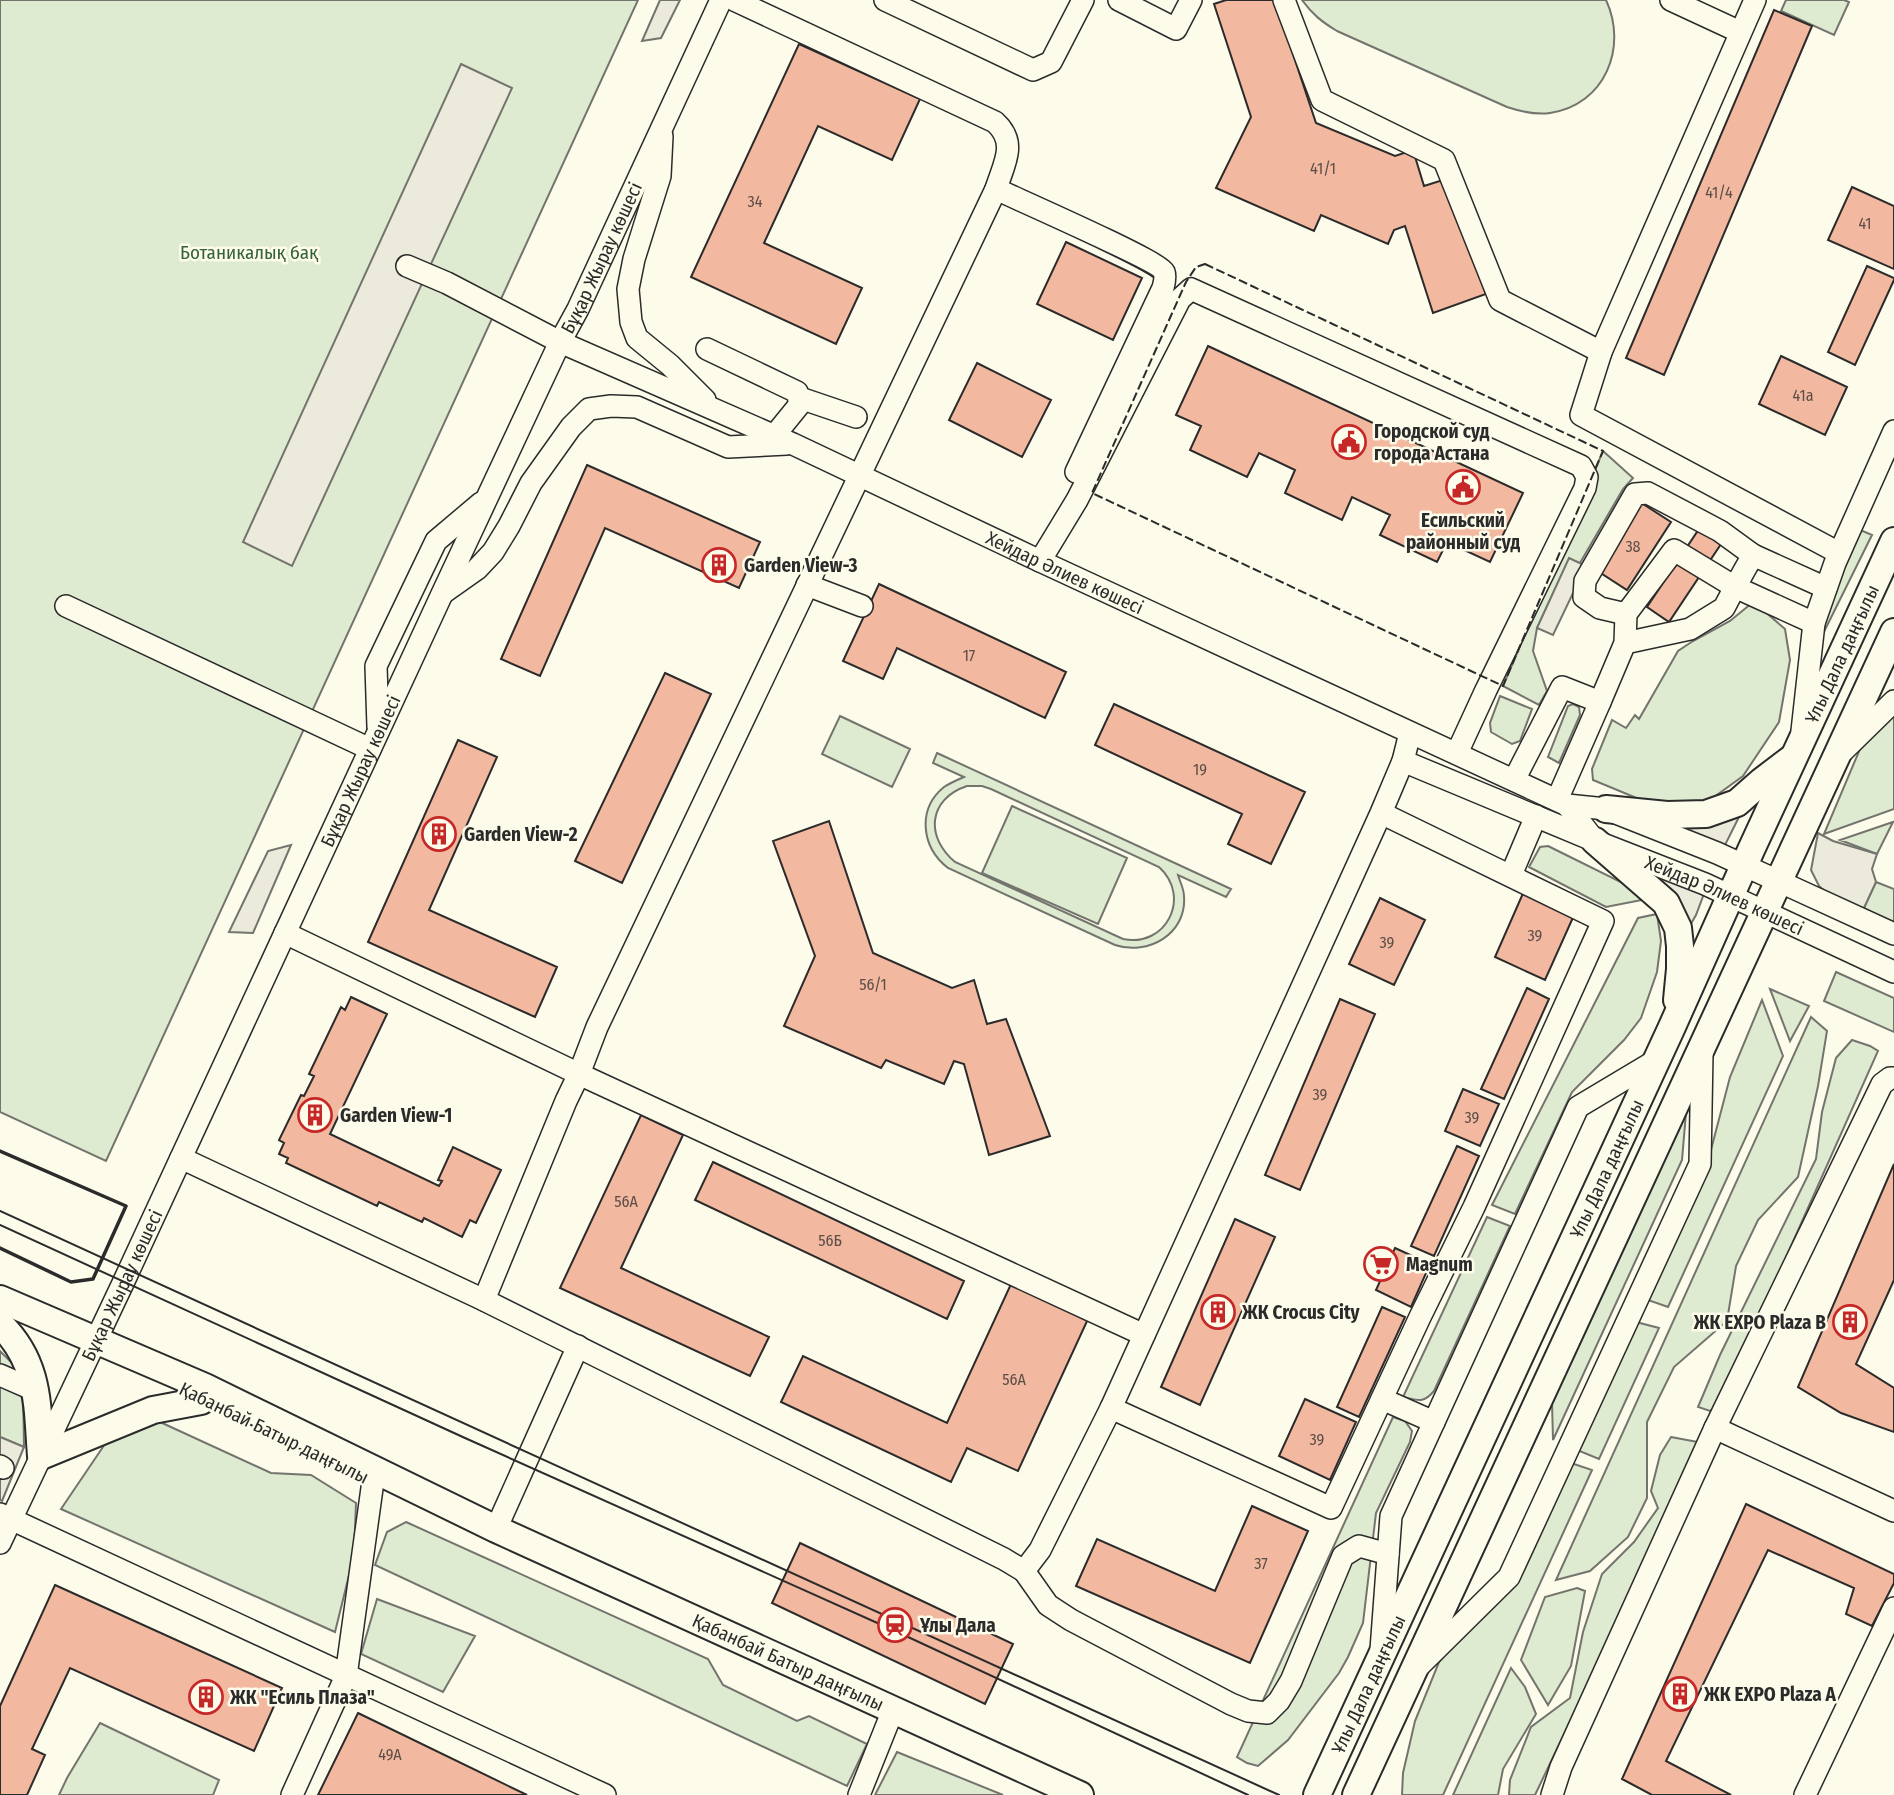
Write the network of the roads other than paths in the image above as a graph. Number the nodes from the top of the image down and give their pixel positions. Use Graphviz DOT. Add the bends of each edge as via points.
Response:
graph roads {
  1 [pos="720,0"];
  2 [pos="734,0"];
  3 [pos="885,0"];
  4 [pos="1083,0"];
  5 [pos="1119,0"];
  6 [pos="1191,0"];
  7 [pos="1284,0"];
  8 [pos="1671,0"];
  9 [pos="1755,0"];
  10 [pos="1740,32"];
  11 [pos="663,123"];
  12 [pos="996,189"];
  13 [pos="407,266"];
  14 [pos="561,342"];
  15 [pos="707,349"];
  16 [pos="1601,352"];
  17 [pos="800,398"];
  18 [pos="713,409"];
  19 [pos="856,417"];
  20 [pos="1894,432"];
  21 [pos="784,440"];
  22 [pos="859,476"];
  23 [pos="488,497"];
  24 [pos="1694,518"];
  25 [pos="1060,531"];
  26 [pos="1894,541"];
  27 [pos="1674,550"];
  28 [pos="1839,553"];
  29 [pos="1754,555"];
  30 [pos="1040,561"];
  31 [pos="807,585"];
  32 [pos="1735,587"];
  33 [pos="1826,588"];
  34 [pos="442,594"];
  35 [pos="66,606"];
  36 [pos="862,606"];
  37 [pos="1626,614"];
  38 [pos="1814,623"];
  39 [pos="1894,632"];
  40 [pos="1625,643"];
  41 [pos="1894,701"];
  42 [pos="1600,702"];
  43 [pos="1410,733"];
  44 [pos="374,741"];
  45 [pos="1798,751"];
  46 [pos="1457,753"];
  47 [pos="1836,757"];
  48 [pos="1403,761"];
  49 [pos="1514,779"];
  50 [pos="1562,802"];
  51 [pos="1606,809"];
  52 [pos="1381,813"];
  53 [pos="1536,816"];
  54 [pos="1595,841"];
  55 [pos="1745,865"];
  56 [pos="1511,876"];
  57 [pos="1779,881"];
  58 [pos="1731,896"];
  59 [pos="1765,912"];
  60 [pos="285,933"];
  61 [pos="1894,934"];
  62 [pos="1894,972"];
  63 [pos="1671,1029"];
  64 [pos="1702,1048"];
  65 [pos="1655,1061"];
  66 [pos="579,1074"];
  67 [pos="1894,1078"];
  68 [pos="181,1158"];
  69 [pos="0,1299"];
  70 [pos="484,1300"];
  71 [pos="0,1324"];
  72 [pos="1144,1335"];
  73 [pos="96,1340"];
  74 [pos="578,1346"];
  75 [pos="0,1375"];
  76 [pos="32,1389"];
  77 [pos="1382,1399"];
  78 [pos="201,1401"];
  79 [pos="1111,1408"];
  80 [pos="1434,1422"];
  81 [pos="1715,1428"];
  82 [pos="41,1456"];
  83 [pos="373,1481"];
  84 [pos="1894,1511"];
  85 [pos="5,1517"];
  86 [pos="496,1529"];
  87 [pos="0,1543"];
  88 [pos="1388,1554"];
  89 [pos="1024,1571"];
  90 [pos="1894,1608"];
  91 [pos="1380,1658"];
  92 [pos="1413,1672"];
  93 [pos="346,1676"];
  94 [pos="893,1710"];
  95 [pos="292,1795"];
  96 [pos="605,1795"];
  97 [pos="859,1795"];
  98 [pos="1080,1795"];
  99 [pos="1317,1795"];
  100 [pos="1356,1795"];
  101 [pos="1552,1795"];
  102 [pos="1805,1795"];
  1 -- 11 [label="street, Бұқар Жырау көшесі"];
  2 -- 12 [label="street" via="995,122 1005,131 1009,148"];
  3 -- 4 [label="street" via="1033,70 1051,62"];
  5 -- 6 [label="street" via="1176,29"];
  7 -- 16 [label="street" via="1322,100 1444,160 1500,300"];
  8 -- 10 [label="street"];
  9 -- 10 [label="street"];
  10 -- 16 [label="street"];
  11 -- 14 [label="street, Бұқар Жырау көшесі"];
  11 -- 18 [label="street" via="660,176 628,289 631,322 637,338"];
  12 -- 22 [label="street"];
  12 -- 25 [label="street" via="1164,272 1163,288 1066,493"];
  13 -- 14 [label="street, Хейдар Әлиев көшесі"];
  14 -- 18 [label="street, Хейдар Әлиев көшесі"];
  14 -- 23 [label="street, Бұқар Жырау көшесі"];
  15 -- 17 [label="street" via="797,392"];
  16 -- 28 [label="street" via="1581,415"];
  17 -- 19 [label="street"];
  17 -- 21 [label="street"];
  18 -- 21 [label="street, Хейдар Әлиев көшесі"];
  20 -- 28 [label="street"];
  21 -- 22 [label="street, Хейдар Әлиев көшесі"];
  21 -- 34 [label="street" via="729,447 636,407 589,409 531,483 493,552"];
  22 -- 30 [label="street, Хейдар Әлиев көшесі"];
  22 -- 31 [label="street"];
  23 -- 34 [label="street, Бұқар Жырау көшесі"];
  23 -- 44 [label="street" via="436,541 376,666"];
  24 -- 27 [label="street"];
  24 -- 29 [label="street"];
  24 -- 37 [label="street" via="1648,493 1635,494 1585,581 1584,597 1600,608"];
  25 -- 30 [label="street"];
  25 -- 46 [label="street" via="1180,299 1191,289 1581,466 1587,477 1585,488"];
  26 -- 45 [label="main road, Ұлы Дала даңғылы"];
  27 -- 32 [label="street"];
  27 -- 37 [label="street"];
  28 -- 33 [label="street"];
  29 -- 32 [label="street"];
  29 -- 33 [label="street"];
  30 -- 43 [label="street, Хейдар Әлиев көшесі"];
  31 -- 36 [label="street"];
  31 -- 66 [label="street"];
  32 -- 38 [label="street"];
  32 -- 40 [label="street" via="1724,608 1690,629"];
  33 -- 38 [label="street"];
  34 -- 44 [label="street, Бұқар Жырау көшесі"];
  35 -- 44 [label="street"];
  37 -- 40 [label="street"];
  38 -- 45 [label="street"];
  39 -- 47 [label="main road, Ұлы Дала даңғылы"];
  40 -- 42 [label="street"];
  41 -- 47 [label="street"];
  42 -- 49 [label="street" via="1562,687"];
  42 -- 50 [label="street"];
  43 -- 46 [label="street, Хейдар Әлиев көшесі"];
  43 -- 48 [label="street"];
  44 -- 60 [label="street, Бұқар Жырау көшесі"];
  45 -- 51 [label="main road" via="1737,803 1706,814"];
  45 -- 55 [label="main road, Ұлы Дала даңғылы"];
  46 -- 49 [label="street, Хейдар Әлиев көшесі"];
  47 -- 57 [label="main road, Ұлы Дала даңғылы"];
  48 -- 52 [label="street"];
  48 -- 53 [label="street"];
  49 -- 50 [label="street, Хейдар Әлиев көшесі"];
  50 -- 51 [label="street, Хейдар Әлиев көшесі"];
  50 -- 54 [label="street, Хейдар Әлиев көшесі"];
  51 -- 55 [label="street, Хейдар Әлиев көшесі"];
  52 -- 56 [label="street"];
  52 -- 72 [label="street"];
  53 -- 54 [label="street"];
  53 -- 56 [label="street"];
  54 -- 58 [label="street, Хейдар Әлиев көшесі"];
  54 -- 63 [label="main road" via="1667,903 1678,928 1680,969"];
  55 -- 57 [label="street, Хейдар Әлиев көшесі"];
  55 -- 58 [label="main road, Ұлы Дала даңғылы"];
  56 -- 77 [label="street" via="1603,921"];
  57 -- 59 [label="main road, Ұлы Дала даңғылы"];
  57 -- 61 [label="street, Хейдар Әлиев көшесі"];
  58 -- 59 [label="street, Хейдар Әлиев көшесі"];
  58 -- 63 [label="main road, Ұлы Дала даңғылы"];
  59 -- 62 [label="street, Хейдар Әлиев көшесі"];
  59 -- 64 [label="main road, Ұлы Дала даңғылы"];
  60 -- 66 [label="street"];
  60 -- 68 [label="street, Бұқар Жырау көшесі"];
  63 -- 65 [label="main road, Ұлы Дала даңғылы"];
  64 -- 92 [label="main road, Ұлы Дала даңғылы"];
  64 -- 92 [label="street" via="1700,1164 1515,1565 1509,1577"];
  65 -- 80 [label="street" via="1578,1107"];
  65 -- 91 [label="main road, Ұлы Дала даңғылы"];
  66 -- 70 [label="street"];
  66 -- 72 [label="street"];
  67 -- 81 [label="street" via="1882,1084"];
  68 -- 70 [label="street"];
  68 -- 73 [label="street, Бұқар Жырау көшесі"];
  69 -- 73 [label="main road, Қабанбай Батыр даңғылы"];
  70 -- 74 [label="street"];
  71 -- 82 [label="main road" via="28,1362 36,1388"];
  72 -- 79 [label="street"];
  73 -- 78 [label="main road, Қабанбай Батыр даңғылы"];
  73 -- 82 [label="street, Бұқар Жырау көшесі"];
  73 -- 86 [label="main road, Қабанбай Батыр даңғылы" via="205,1387"];
  74 -- 86 [label="street"];
  74 -- 89 [label="street"];
  75 -- 76 [label="street"];
  77 -- 79 [label="street" via="1331,1508"];
  77 -- 80 [label="street"];
  78 -- 82 [label="main road" via="153,1409"];
  78 -- 83 [label="main road, Қабанбай Батыр даңғылы"];
  79 -- 89 [label="street" via="1040,1550"];
  80 -- 88 [label="street" via="1391,1516"];
  81 -- 84 [label="street"];
  81 -- 101 [label="street"];
  82 -- 85 [label="street, Бұқар Жырау көшесі"];
  83 -- 86 [label="main road, Қабанбай Батыр даңғылы"];
  83 -- 93 [label="street"];
  85 -- 87 [label="street, Бұқар Жырау көшесі"];
  85 -- 93 [label="street"];
  86 -- 94 [label="main road, Қабанбай Батыр даңғылы"];
  88 -- 89 [label="street" via="1359,1546 1343,1556 1291,1681 1267,1713 1231,1704 1071,1620 1048,1605"];
  88 -- 91 [label="street"];
  90 -- 102 [label="street"];
  91 -- 99 [label="main road, Ұлы Дала даңғылы"];
  92 -- 100 [label="main road, Ұлы Дала даңғылы"];
  93 -- 95 [label="street"];
  93 -- 96 [label="street"];
  94 -- 97 [label="street"];
  94 -- 98 [label="main road, Қабанбай Батыр даңғылы"];
}
